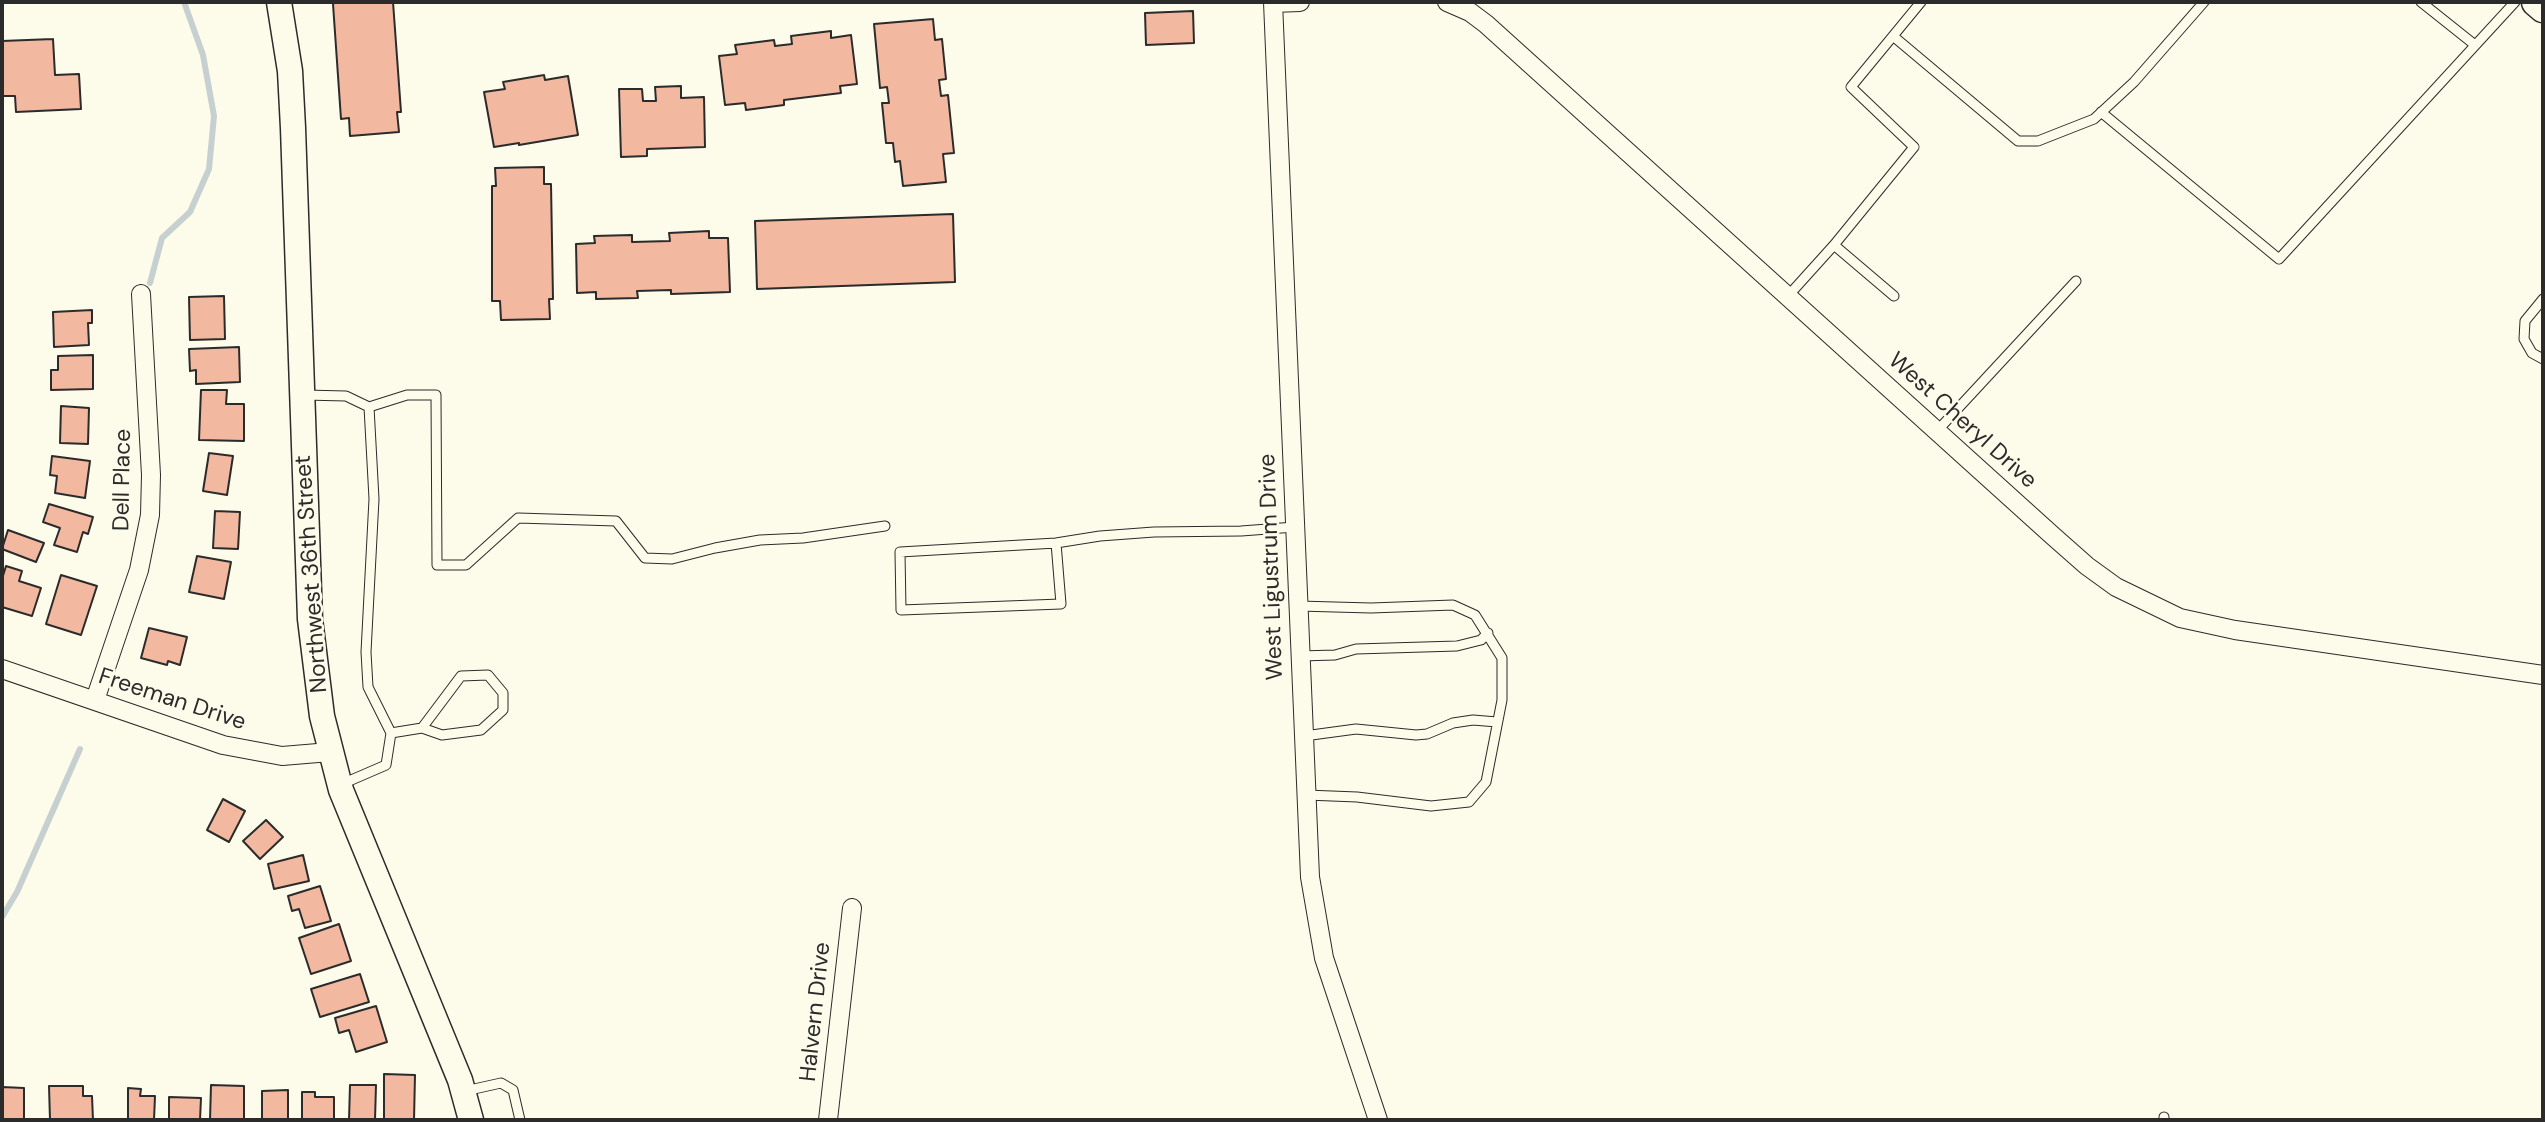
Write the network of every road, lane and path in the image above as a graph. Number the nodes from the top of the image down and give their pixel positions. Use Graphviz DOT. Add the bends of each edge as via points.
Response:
graph roads {
  1 [pos="279,2"];
  2 [pos="1300,2"];
  3 [pos="1447,2"];
  4 [pos="1921,2"];
  5 [pos="2204,2"];
  6 [pos="2421,2"];
  7 [pos="2515,2"];
  8 [pos="2536,2"];
  9 [pos="1273,3"];
  10 [pos="2543,8"];
  11 [pos="1893,36"];
  12 [pos="2475,45"];
  13 [pos="2101,112"];
  14 [pos="1834,245"];
  15 [pos="2076,281"];
  16 [pos="141,294"];
  17 [pos="1788,296"];
  18 [pos="1894,296"];
  19 [pos="2543,299"];
  20 [pos="2543,359"];
  21 [pos="302,396"];
  22 [pos="369,407"];
  23 [pos="1937,431"];
  24 [pos="885,526"];
  25 [pos="1295,527"];
  26 [pos="1056,543"];
  27 [pos="1298,606"];
  28 [pos="1488,634"];
  29 [pos="1300,656"];
  30 [pos="2,669"];
  31 [pos="2543,675"];
  32 [pos="95,700"];
  33 [pos="1497,722"];
  34 [pos="422,729"];
  35 [pos="391,733"];
  36 [pos="1304,736"];
  37 [pos="330,752"];
  38 [pos="340,786"];
  39 [pos="1306,795"];
  40 [pos="852,908"];
  41 [pos="463,1091"];
  42 [pos="471,1120"];
  43 [pos="520,1120"];
  44 [pos="828,1120"];
  45 [pos="1378,1120"];
  1 -- 21 [label="main road, Northwest 36th Street" via="290,71"];
  2 -- 9 [label="street"];
  3 -- 17 [label="street, West Cheryl Drive" via="1486,24"];
  4 -- 11 [label="lane"];
  5 -- 13 [label="lane" via="2134,82"];
  6 -- 12 [label="lane"];
  7 -- 12 [label="lane"];
  8 -- 10 [label="main road"];
  9 -- 25 [label="street, West Ligustrum Drive"];
  11 -- 13 [label="lane" via="2018,141 2038,141"];
  11 -- 14 [label="lane" via="1851,87 1914,147"];
  12 -- 13 [label="lane" via="2279,259"];
  14 -- 17 [label="lane"];
  14 -- 18 [label="lane"];
  15 -- 23 [label="lane"];
  16 -- 32 [label="street, Dell Place" via="150,514 139,570"];
  17 -- 23 [label="street, West Cheryl Drive"];
  19 -- 20 [label="lane" via="2525,321 2524,339 2532,353"];
  21 -- 22 [label="lane" via="346,396"];
  21 -- 37 [label="main road, Northwest 36th Street" via="310,620"];
  22 -- 24 [label="lane" via="407,396 436,396 436,565 466,565 518,518 616,521 645,558 672,559 760,540"];
  22 -- 35 [label="lane" via="374,499 368,687"];
  23 -- 31 [label="street, West Cheryl Drive" via="2087,566 2116,587 2180,618"];
  25 -- 26 [label="lane" via="1154,532"];
  25 -- 27 [label="street, West Ligustrum Drive"];
  26 -- 26 [label="lane" via="900,552 901,610 1061,604"];
  27 -- 28 [label="lane" via="1453,605 1475,615"];
  27 -- 29 [label="street, West Ligustrum Drive"];
  28 -- 29 [label="lane" via="1457,646"];
  28 -- 33 [label="lane" via="1502,658"];
  29 -- 36 [label="street, West Ligustrum Drive"];
  30 -- 32 [label="street, Freeman Drive"];
  32 -- 37 [label="street, Freeman Drive" via="223,745 282,755"];
  33 -- 36 [label="lane" via="1453,723 1416,735 1356,729"];
  33 -- 39 [label="lane" via="1486,782 1469,802 1431,806"];
  34 -- 34 [label="lane" via="461,676 488,675 503,693 503,710 481,730 442,735"];
  34 -- 35 [label="lane"];
  35 -- 38 [label="lane" via="386,765"];
  36 -- 39 [label="street, West Ligustrum Drive"];
  37 -- 38 [label="main road, Northwest 36th Street"];
  38 -- 41 [label="main road, Northwest 36th Street"];
  39 -- 45 [label="street, West Ligustrum Drive" via="1310,877 1324,958"];
  40 -- 44 [label="street, Halvern Drive"];
  41 -- 42 [label="main road, Northwest 36th Street"];
  41 -- 43 [label="lane" via="501,1083 513,1090"];
}
